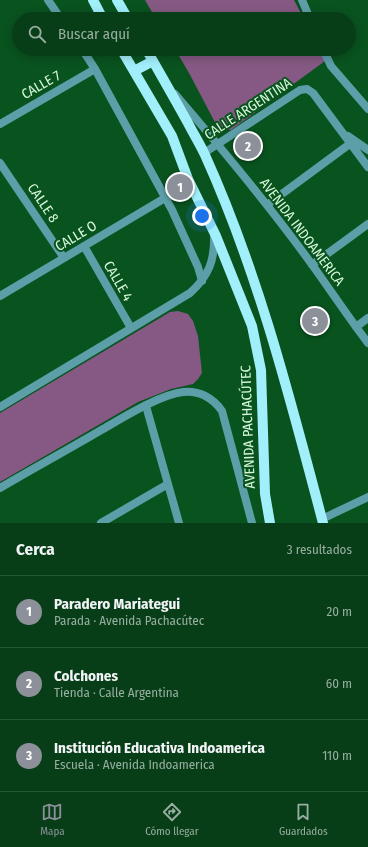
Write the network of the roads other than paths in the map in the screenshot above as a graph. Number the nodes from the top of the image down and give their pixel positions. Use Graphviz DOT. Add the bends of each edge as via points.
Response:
graph roads {
  1 [pos="48,0"];
  2 [pos="93,0"];
  3 [pos="116,0"];
  4 [pos="302,0"];
  5 [pos="57,12"];
  6 [pos="100,12"];
  7 [pos="124,12"];
  8 [pos="307,12"];
  9 [pos="87,56"];
  10 [pos="125,56"];
  11 [pos="150,56"];
  12 [pos="326,56"];
  13 [pos="153,61"];
  14 [pos="96,68"];
  15 [pos="134,71"];
  16 [pos="167,84"];
  17 [pos="368,109"];
  18 [pos="0,124"];
  19 [pos="341,130"];
  20 [pos="350,143"];
  21 [pos="218,144"];
  22 [pos="368,150"];
  23 [pos="204,153"];
  24 [pos="0,163"];
  25 [pos="368,167"];
  26 [pos="165,198"];
  27 [pos="267,205"];
  28 [pos="368,224"];
  29 [pos="214,232"];
  30 [pos="84,246"];
  31 [pos="64,258"];
  32 [pos="312,265"];
  33 [pos="202,281"];
  34 [pos="0,296"];
  35 [pos="368,318"];
  36 [pos="356,327"];
  37 [pos="131,328"];
  38 [pos="368,343"];
  39 [pos="146,406"];
  40 [pos="0,407"];
  41 [pos="168,484"];
  42 [pos="0,488"];
  43 [pos="368,497"];
  44 [pos="324,522"];
  45 [pos="101,523"];
  46 [pos="179,523"];
  47 [pos="252,523"];
  48 [pos="270,523"];
  1 -- 5 [label="street"];
  2 -- 6 [label="main road"];
  3 -- 7 [label="main road"];
  4 -- 8 [label="street"];
  9 -- 14 [label="street"];
  10 -- 15 [label="main road, AVENIDA PACHACÚTEC"];
  11 -- 13 [label="main road"];
  12 -- 17 [label="street" via="331,66"];
  13 -- 15 [label="main road"];
  13 -- 16 [label="main road"];
  14 -- 18 [label="street, CALLE 7"];
  14 -- 26 [label="street"];
  15 -- 29 [label="main road, AVENIDA PACHACÚTEC" via="172,136 188,178"];
  16 -- 21 [label="street, AVENIDA INDOAMERICA"];
  16 -- 23 [label="main road"];
  19 -- 20 [label="street"];
  19 -- 21 [label="street, CALLE ARGENTINA" via="313,93 307,89 300,90"];
  19 -- 22 [label="street"];
  20 -- 25 [label="street"];
  20 -- 27 [label="street"];
  21 -- 23 [label="street, CALLE ARGENTINA"];
  21 -- 27 [label="street, AVENIDA INDOAMERICA"];
  23 -- 44 [label="main road" via="259,294"];
  24 -- 31 [label="street, CALLE 8"];
  26 -- 30 [label="street, CALLE O"];
  26 -- 33 [label="street" via="186,240"];
  27 -- 32 [label="street, AVENIDA INDOAMERICA"];
  28 -- 32 [label="street"];
  29 -- 33 [label="street" via="213,256"];
  29 -- 48 [label="main road, AVENIDA PACHACÚTEC" via="247,312 259,356 265,494"];
  30 -- 31 [label="street, CALLE O"];
  30 -- 37 [label="street, CALLE 4"];
  31 -- 34 [label="street, CALLE O"];
  32 -- 36 [label="street, AVENIDA INDOAMERICA"];
  33 -- 37 [label="street" via="190,293"];
  35 -- 36 [label="street"];
  36 -- 38 [label="street, AVENIDA INDOAMERICA"];
  37 -- 40 [label="street"];
  39 -- 41 [label="street"];
  39 -- 42 [label="street"];
  39 -- 47 [label="street, AVENIDA PACHACÚTEC" via="184,392 204,395 218,404"];
  41 -- 45 [label="street"];
  41 -- 46 [label="street"];
  43 -- 44 [label="street"];
}
